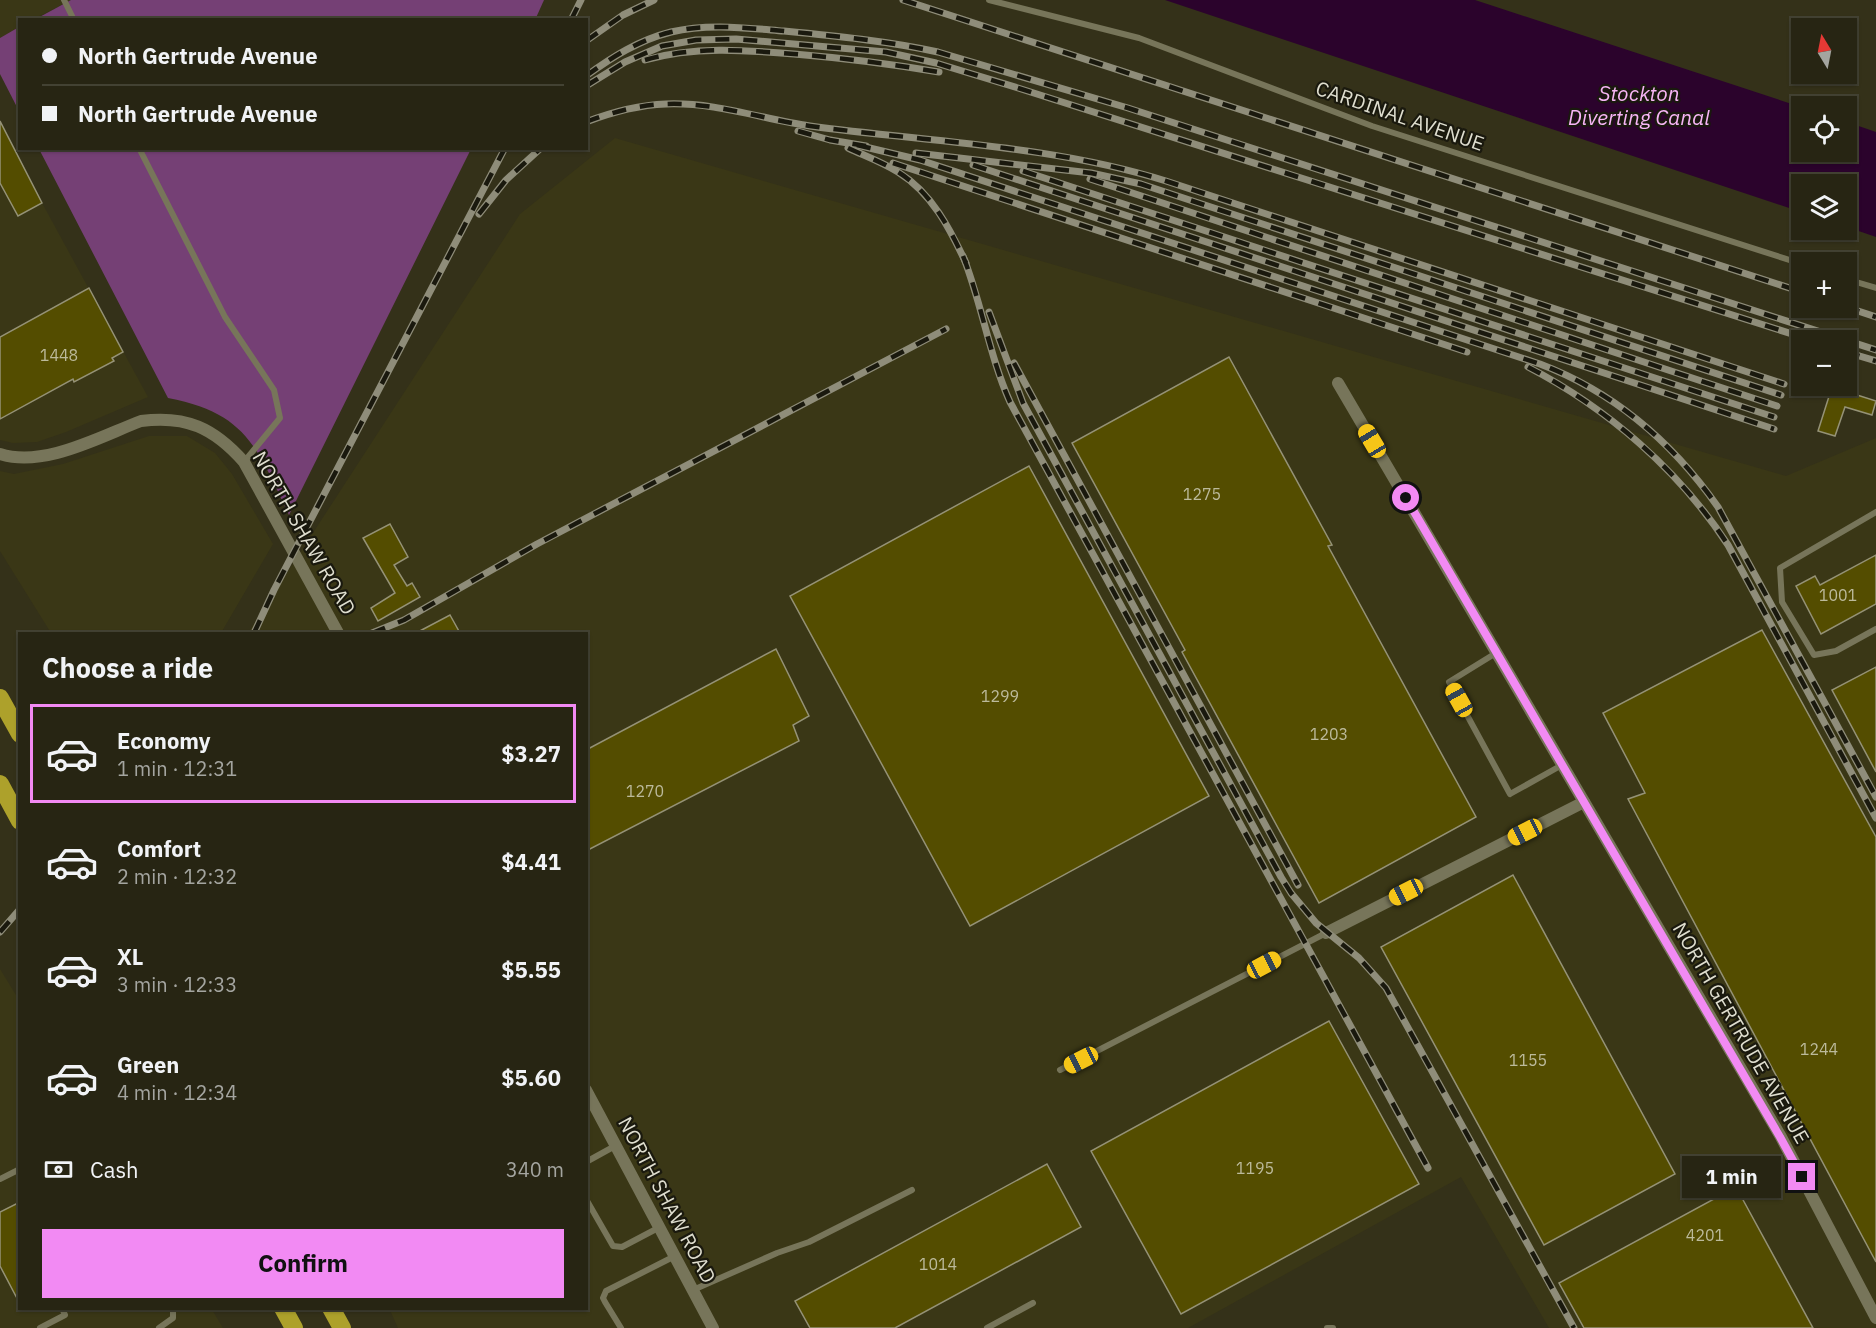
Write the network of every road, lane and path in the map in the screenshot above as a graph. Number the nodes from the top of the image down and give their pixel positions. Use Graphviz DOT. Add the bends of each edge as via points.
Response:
graph roads {
  1 [pos="64,0"];
  2 [pos="989,0"];
  3 [pos="73,18"];
  4 [pos="141,150"];
  5 [pos="1791,260"];
  6 [pos="1857,282"];
  7 [pos="1876,288"];
  8 [pos="1338,383"];
  9 [pos="0,454"];
  10 [pos="244,462"];
  11 [pos="1876,512"];
  12 [pos="1876,628"];
  13 [pos="337,632"];
  14 [pos="1496,652"];
  15 [pos="0,698"];
  16 [pos="18,730"];
  17 [pos="1562,765"];
  18 [pos="0,784"];
  19 [pos="1584,802"];
  20 [pos="18,817"];
  21 [pos="1326,933"];
  22 [pos="1060,1070"];
  23 [pos="588,1099"];
  24 [pos="616,1145"];
  25 [pos="588,1161"];
  26 [pos="18,1170"];
  27 [pos="0,1179"];
  28 [pos="912,1190"];
  29 [pos="588,1202"];
  30 [pos="660,1227"];
  31 [pos="675,1257"];
  32 [pos="693,1290"];
  33 [pos="1033,1303"];
  34 [pos="63,1310"];
  35 [pos="174,1310"];
  36 [pos="284,1310"];
  37 [pos="332,1310"];
  38 [pos="1876,1318"];
  39 [pos="40,1328"];
  40 [pos="159,1328"];
  41 [pos="294,1328"];
  42 [pos="342,1328"];
  43 [pos="621,1328"];
  44 [pos="713,1328"];
  45 [pos="987,1328"];
  46 [pos="1327,1328"];
  47 [pos="1333,1328"];
  1 -- 3 [label="lane"];
  2 -- 5 [label="lane, CARDINAL AVENUE" via="1139,38 1372,126"];
  4 -- 10 [label="lane" via="225,317 274,390 279,418"];
  6 -- 7 [label="lane"];
  8 -- 14 [label="street, NORTH GERTRUDE AVENUE"];
  9 -- 10 [label="street, NORTH SHAW ROAD" via="20,459 49,456 141,421 169,419 207,429"];
  10 -- 13 [label="street, NORTH SHAW ROAD"];
  11 -- 12 [label="lane" via="1780,568 1782,602 1814,655 1836,651"];
  14 -- 17 [label="street, NORTH GERTRUDE AVENUE"];
  14 -- 17 [label="lane" via="1449,682 1509,794"];
  15 -- 16 [label="highway"];
  17 -- 19 [label="street, NORTH GERTRUDE AVENUE"];
  18 -- 20 [label="highway"];
  19 -- 21 [label="street"];
  19 -- 38 [label="street, NORTH GERTRUDE AVENUE" via="1780,1137"];
  21 -- 22 [label="lane"];
  23 -- 24 [label="street, NORTH SHAW ROAD"];
  24 -- 25 [label="lane"];
  24 -- 30 [label="street, NORTH SHAW ROAD"];
  26 -- 27 [label="lane"];
  28 -- 32 [label="lane" via="809,1242"];
  29 -- 30 [label="lane" via="613,1246 622,1246"];
  30 -- 31 [label="street, NORTH SHAW ROAD"];
  31 -- 32 [label="street, NORTH SHAW ROAD"];
  31 -- 43 [label="lane" via="606,1291 603,1298"];
  32 -- 44 [label="street, NORTH SHAW ROAD"];
  33 -- 45 [label="lane"];
  34 -- 39 [label="lane" via="65,1315"];
  35 -- 40 [label="lane" via="173,1318"];
  36 -- 41 [label="highway"];
  37 -- 42 [label="highway"];
  46 -- 47 [label="lane"];
}
